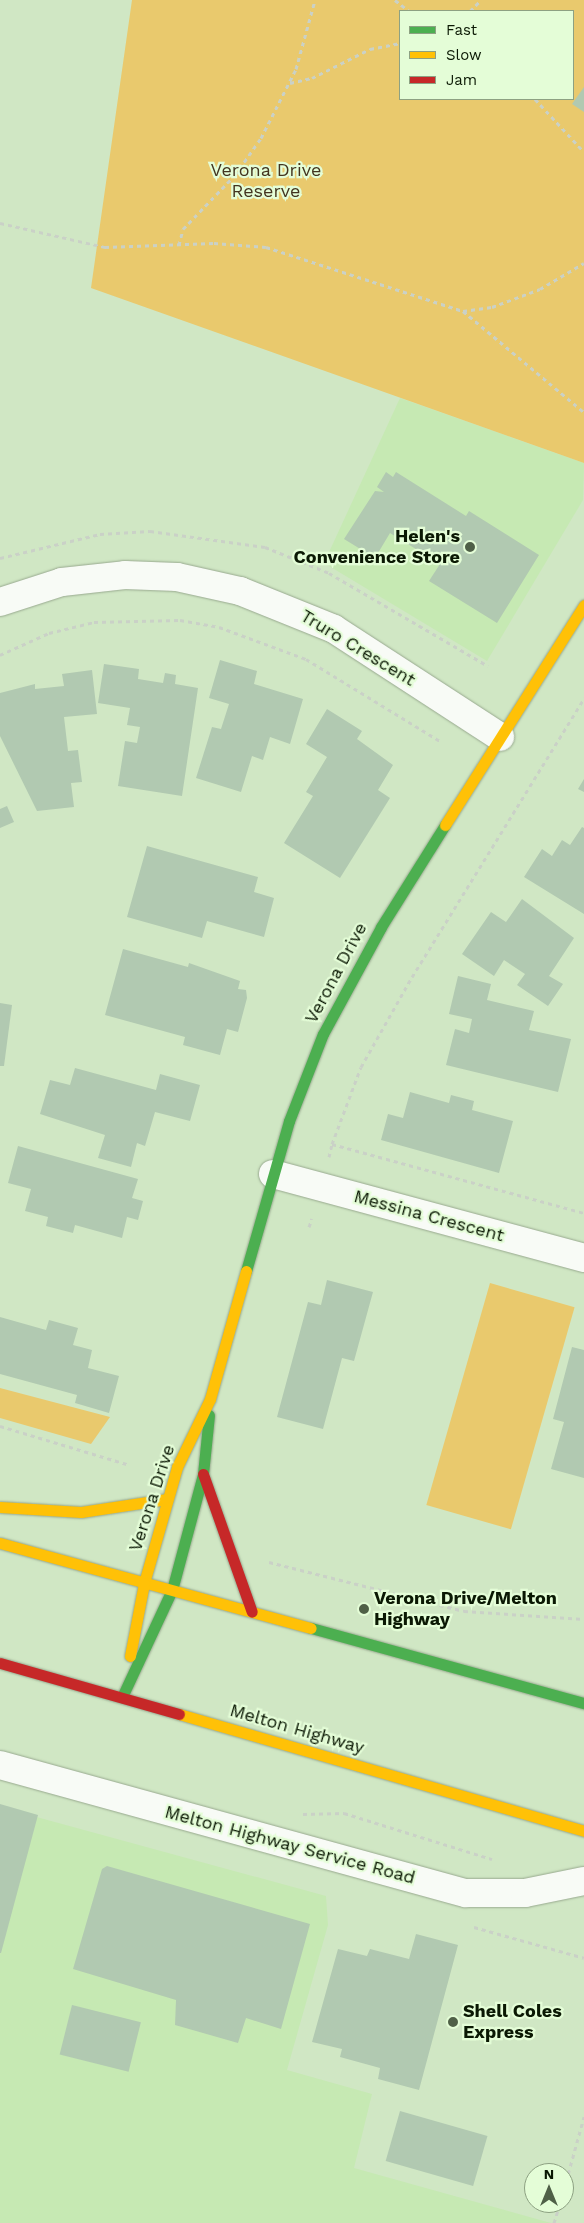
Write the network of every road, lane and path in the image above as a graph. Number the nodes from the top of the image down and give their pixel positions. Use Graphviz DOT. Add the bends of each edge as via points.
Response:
graph roads {
  1 [pos="316,0"];
  2 [pos="395,0"];
  3 [pos="482,0"];
  4 [pos="408,10"];
  5 [pos="471,10"];
  6 [pos="399,42"];
  7 [pos="290,84"];
  8 [pos="536,100"];
  9 [pos="584,152"];
  10 [pos="0,223"];
  11 [pos="179,245"];
  12 [pos="584,263"];
  13 [pos="463,311"];
  14 [pos="584,412"];
  15 [pos="0,602"];
  16 [pos="584,605"];
  17 [pos="0,655"];
  18 [pos="584,698"];
  19 [pos="500,737"];
  20 [pos="440,742"];
  21 [pos="332,1144"];
  22 [pos="273,1174"];
  23 [pos="584,1258"];
  24 [pos="210,1399"];
  25 [pos="0,1426"];
  26 [pos="127,1464"];
  27 [pos="204,1474"];
  28 [pos="168,1499"];
  29 [pos="0,1507"];
  30 [pos="0,1543"];
  31 [pos="259,1558"];
  32 [pos="144,1583"];
  33 [pos="172,1590"];
  34 [pos="252,1612"];
  35 [pos="584,1619"];
  36 [pos="0,1663"];
  37 [pos="122,1697"];
  38 [pos="584,1703"];
  39 [pos="0,1765"];
  40 [pos="584,1831"];
  41 [pos="281,1843"];
  42 [pos="584,1881"];
  43 [pos="525,1893"];
  44 [pos="466,1925"];
  45 [pos="584,1958"];
  46 [pos="584,2117"];
  47 [pos="571,2163"];
  1 -- 7 [label="path"];
  2 -- 4 [label="path"];
  3 -- 5 [label="path"];
  6 -- 7 [label="path" via="370,49 312,78"];
  7 -- 11 [label="path" via="250,155 183,229"];
  8 -- 9 [label="path"];
  10 -- 11 [label="path" via="106,247"];
  11 -- 13 [label="path" via="242,243 288,251"];
  12 -- 13 [label="path" via="540,290 492,307"];
  13 -- 14 [label="path"];
  15 -- 19 [label="street, Truro Crescent" via="62,582 125,575 177,577 240,591 334,629"];
  16 -- 19 [label="main road, Verona Drive"];
  17 -- 20 [label="path" via="49,632 94,622 180,620 219,627 306,659"];
  18 -- 21 [label="path" via="398,1001 362,1067"];
  19 -- 22 [label="main road, Verona Drive" via="348,983 305,1077"];
  22 -- 23 [label="street, Messina Crescent"];
  22 -- 24 [label="main road, Verona Drive"];
  24 -- 27 [label="main road, Verona Drive"];
  24 -- 28 [label="main road, Verona Drive" via="177,1467"];
  25 -- 26 [label="path"];
  27 -- 33 [label="main road, Verona Drive"];
  27 -- 34 [label="main road"];
  28 -- 29 [label="main road" via="81,1512"];
  28 -- 32 [label="main road, Verona Drive"];
  30 -- 32 [label="main road"];
  31 -- 35 [label="path" via="464,1611"];
  32 -- 33 [label="main road"];
  32 -- 37 [label="main road, Verona Drive"];
  33 -- 34 [label="main road"];
  33 -- 37 [label="main road, Verona Drive"];
  34 -- 38 [label="main road"];
  36 -- 37 [label="main road, Melton Highway"];
  37 -- 40 [label="main road, Melton Highway"];
  39 -- 41 [label="street, Melton Highway Service Road"];
  41 -- 43 [label="street, Melton Highway Service Road" via="466,1893"];
  41 -- 43 [label="path" via="289,1826 302,1815 319,1810 344,1813 477,1852 503,1867"];
  42 -- 43 [label="street, Melton Highway Service Road"];
  44 -- 45 [label="path"];
  46 -- 47 [label="path"];
}
